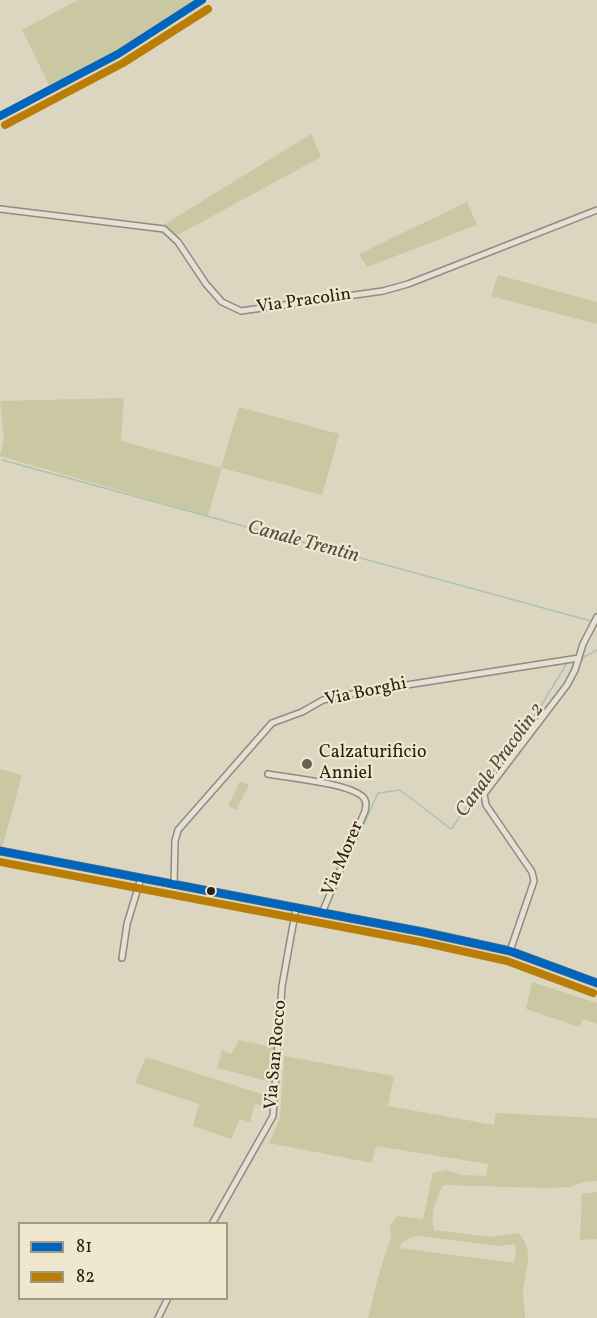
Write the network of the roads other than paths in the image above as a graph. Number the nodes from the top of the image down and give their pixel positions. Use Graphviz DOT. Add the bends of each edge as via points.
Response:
graph roads {
  1 [pos="202,0"];
  2 [pos="0,117"];
  3 [pos="0,209"];
  4 [pos="597,210"];
  5 [pos="597,617"];
  6 [pos="579,658"];
  7 [pos="268,774"];
  8 [pos="0,851"];
  9 [pos="141,878"];
  10 [pos="174,885"];
  11 [pos="296,908"];
  12 [pos="322,913"];
  13 [pos="510,951"];
  14 [pos="122,958"];
  15 [pos="597,983"];
  16 [pos="213,1222"];
  17 [pos="167,1300"];
  18 [pos="158,1318"];
  1 -- 2 [label="street" via="118,54"];
  3 -- 4 [label="street, Via Pracolin" via="164,229 222,302 241,311 392,289"];
  5 -- 6 [label="street"];
  6 -- 10 [label="street, Via Borghi" via="335,696 273,723 178,830"];
  6 -- 13 [label="street" via="567,685 484,794 486,805 532,872 534,881"];
  7 -- 12 [label="street, Via Morer" via="347,788 364,798 367,805"];
  8 -- 9 [label="main road"];
  9 -- 10 [label="main road"];
  9 -- 14 [label="street"];
  10 -- 11 [label="main road"];
  11 -- 12 [label="main road"];
  11 -- 16 [label="street, Via San Rocco" via="282,986 273,1116"];
  12 -- 13 [label="main road"];
  13 -- 15 [label="main road"];
  17 -- 18 [label="street"];
}
